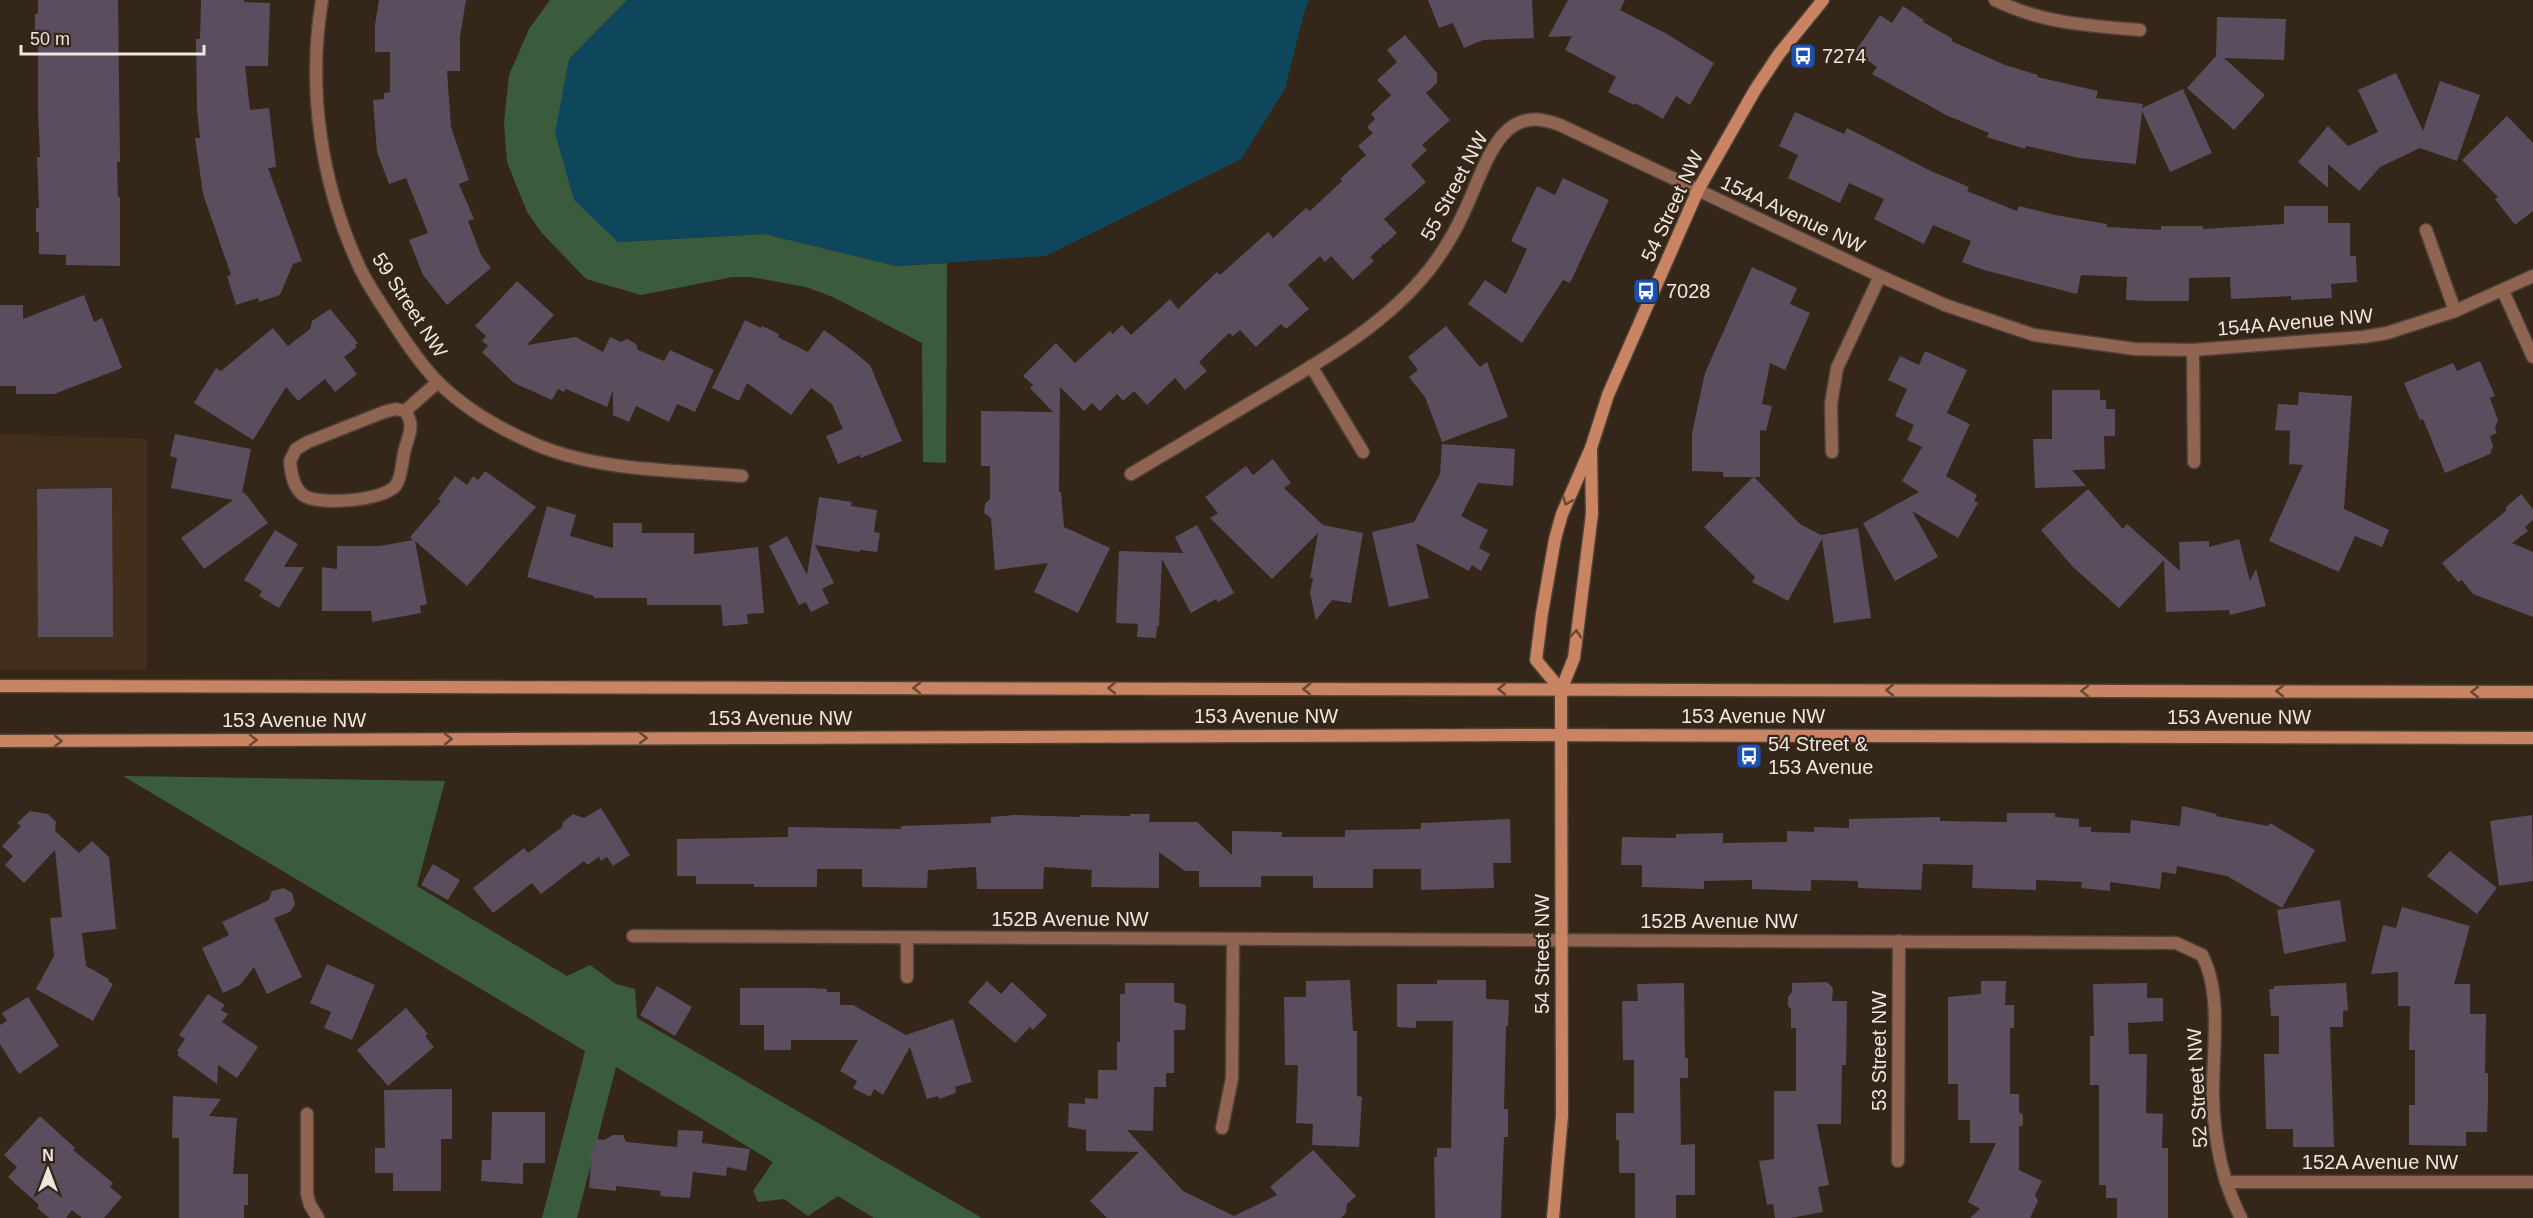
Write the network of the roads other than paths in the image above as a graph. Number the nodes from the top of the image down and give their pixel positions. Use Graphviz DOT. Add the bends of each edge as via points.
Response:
graph roads {
  1 [pos="322,0"];
  2 [pos="1823,0"];
  3 [pos="1995,0"];
  4 [pos="2140,30"];
  5 [pos="1525,120"];
  6 [pos="1698,190"];
  7 [pos="2426,230"];
  8 [pos="1880,276"];
  9 [pos="2533,276"];
  10 [pos="2503,291"];
  11 [pos="2455,310"];
  12 [pos="2193,350"];
  13 [pos="2533,357"];
  14 [pos="1311,366"];
  15 [pos="438,382"];
  16 [pos="405,411"];
  17 [pos="1591,448"];
  18 [pos="1363,452"];
  19 [pos="1833,452"];
  20 [pos="2194,462"];
  21 [pos="1131,474"];
  22 [pos="742,476"];
  23 [pos="0,686"];
  24 [pos="1561,690"];
  25 [pos="2533,692"];
  26 [pos="1562,735"];
  27 [pos="2533,738"];
  28 [pos="0,741"];
  29 [pos="633,936"];
  30 [pos="907,938"];
  31 [pos="1233,940"];
  32 [pos="1562,940"];
  33 [pos="1899,941"];
  34 [pos="2202,955"];
  35 [pos="907,977"];
  36 [pos="307,1114"];
  37 [pos="1222,1128"];
  38 [pos="1898,1161"];
  39 [pos="2226,1182"];
  40 [pos="2533,1182"];
  41 [pos="318,1218"];
  42 [pos="1553,1218"];
  43 [pos="2241,1218"];
  1 -- 15 [label="street, 59 Street NW" via="315,81 322,140 335,198 359,267 402,336"];
  2 -- 6 [label="main road, 54 Street NW" via="1755,90"];
  3 -- 4 [label="street" via="2058,22"];
  5 -- 6 [label="street, 154A Avenue NW" via="1560,124"];
  5 -- 14 [label="street, 55 Street NW" via="1503,134 1494,147 1449,241 1413,289 1380,320"];
  6 -- 8 [label="street, 154A Avenue NW"];
  6 -- 17 [label="main road, 54 Street NW" via="1608,395"];
  7 -- 11 [label="street"];
  8 -- 12 [label="street, 154A Avenue NW" via="1945,305 2034,335 2135,349"];
  8 -- 19 [label="street, 154A Avenue NW" via="1837,368 1831,404"];
  9 -- 10 [label="street, 154A Avenue NW"];
  10 -- 11 [label="street, 154A Avenue NW"];
  10 -- 13 [label="street"];
  11 -- 12 [label="street, 154A Avenue NW" via="2363,337"];
  12 -- 20 [label="street, 154A Avenue NW"];
  14 -- 18 [label="street"];
  14 -- 21 [label="street, 55 Street NW"];
  15 -- 16 [label="street, 59 Street NW"];
  15 -- 22 [label="street, 59 Street NW" via="511,433 575,458"];
  16 -- 16 [label="street" via="384,412 296,448 290,461 295,485 312,500 359,499 386,493 396,485 411,431 412,420"];
  24 -- 17 [label="main road, 54 Street NW, one-way" via="1574,658 1592,514"];
  17 -- 24 [label="main road, 54 Street NW, one-way" via="1562,514 1536,660"];
  24 -- 23 [label="main road, 153 Avenue NW, one-way"];
  25 -- 24 [label="main road, 153 Avenue NW, one-way"];
  24 -- 26 [label="main road, 54 Street NW"];
  26 -- 27 [label="main road, 153 Avenue NW"];
  28 -- 26 [label="main road, 153 Avenue NW, one-way"];
  26 -- 32 [label="main road, 54 Street NW"];
  29 -- 30 [label="street, 152B Avenue NW"];
  30 -- 31 [label="street, 152B Avenue NW"];
  30 -- 35 [label="street"];
  31 -- 32 [label="street, 152B Avenue NW"];
  31 -- 37 [label="street" via="1232,1078"];
  32 -- 33 [label="street, 152B Avenue NW"];
  32 -- 42 [label="main road, 54 Street NW" via="1562,1116"];
  33 -- 34 [label="street, 152B Avenue NW" via="2160,941 2176,943"];
  33 -- 38 [label="street, 53 Street NW"];
  34 -- 39 [label="street, 52 Street NW" via="2213,991 2213,1098"];
  36 -- 41 [label="street" via="307,1194"];
  39 -- 40 [label="street, 152A Avenue NW"];
  39 -- 43 [label="street, 52 Street NW"];
}
